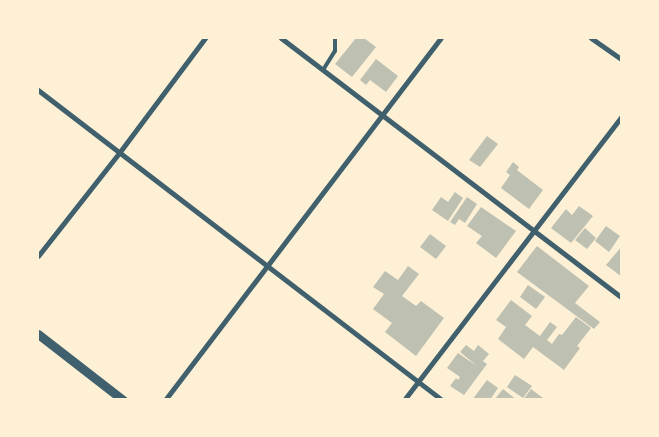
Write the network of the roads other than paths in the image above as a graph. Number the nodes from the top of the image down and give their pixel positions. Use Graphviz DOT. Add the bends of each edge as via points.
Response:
graph roads {
  1 [pos="205,38"];
  2 [pos="281,38"];
  3 [pos="335,38"];
  4 [pos="441,38"];
  5 [pos="591,38"];
  6 [pos="622,60"];
  7 [pos="323,70"];
  8 [pos="38,90"];
  9 [pos="382,115"];
  10 [pos="622,116"];
  11 [pos="120,153"];
  12 [pos="533,231"];
  13 [pos="38,256"];
  14 [pos="268,266"];
  15 [pos="622,298"];
  16 [pos="38,334"];
  17 [pos="419,381"];
  18 [pos="124,400"];
  19 [pos="165,400"];
  20 [pos="404,400"];
  21 [pos="442,400"];
  1 -- 11 [label="street"];
  2 -- 7 [label="street"];
  3 -- 7 [label="lane" via="335,51"];
  4 -- 9 [label="street"];
  5 -- 6 [label="street"];
  7 -- 9 [label="street"];
  8 -- 11 [label="street"];
  9 -- 12 [label="street"];
  9 -- 14 [label="street"];
  10 -- 12 [label="street"];
  11 -- 13 [label="street"];
  11 -- 14 [label="street"];
  12 -- 15 [label="street"];
  12 -- 17 [label="street"];
  14 -- 17 [label="street"];
  14 -- 19 [label="street"];
  16 -- 18 [label="street"];
  17 -- 20 [label="street"];
  17 -- 21 [label="street"];
}
